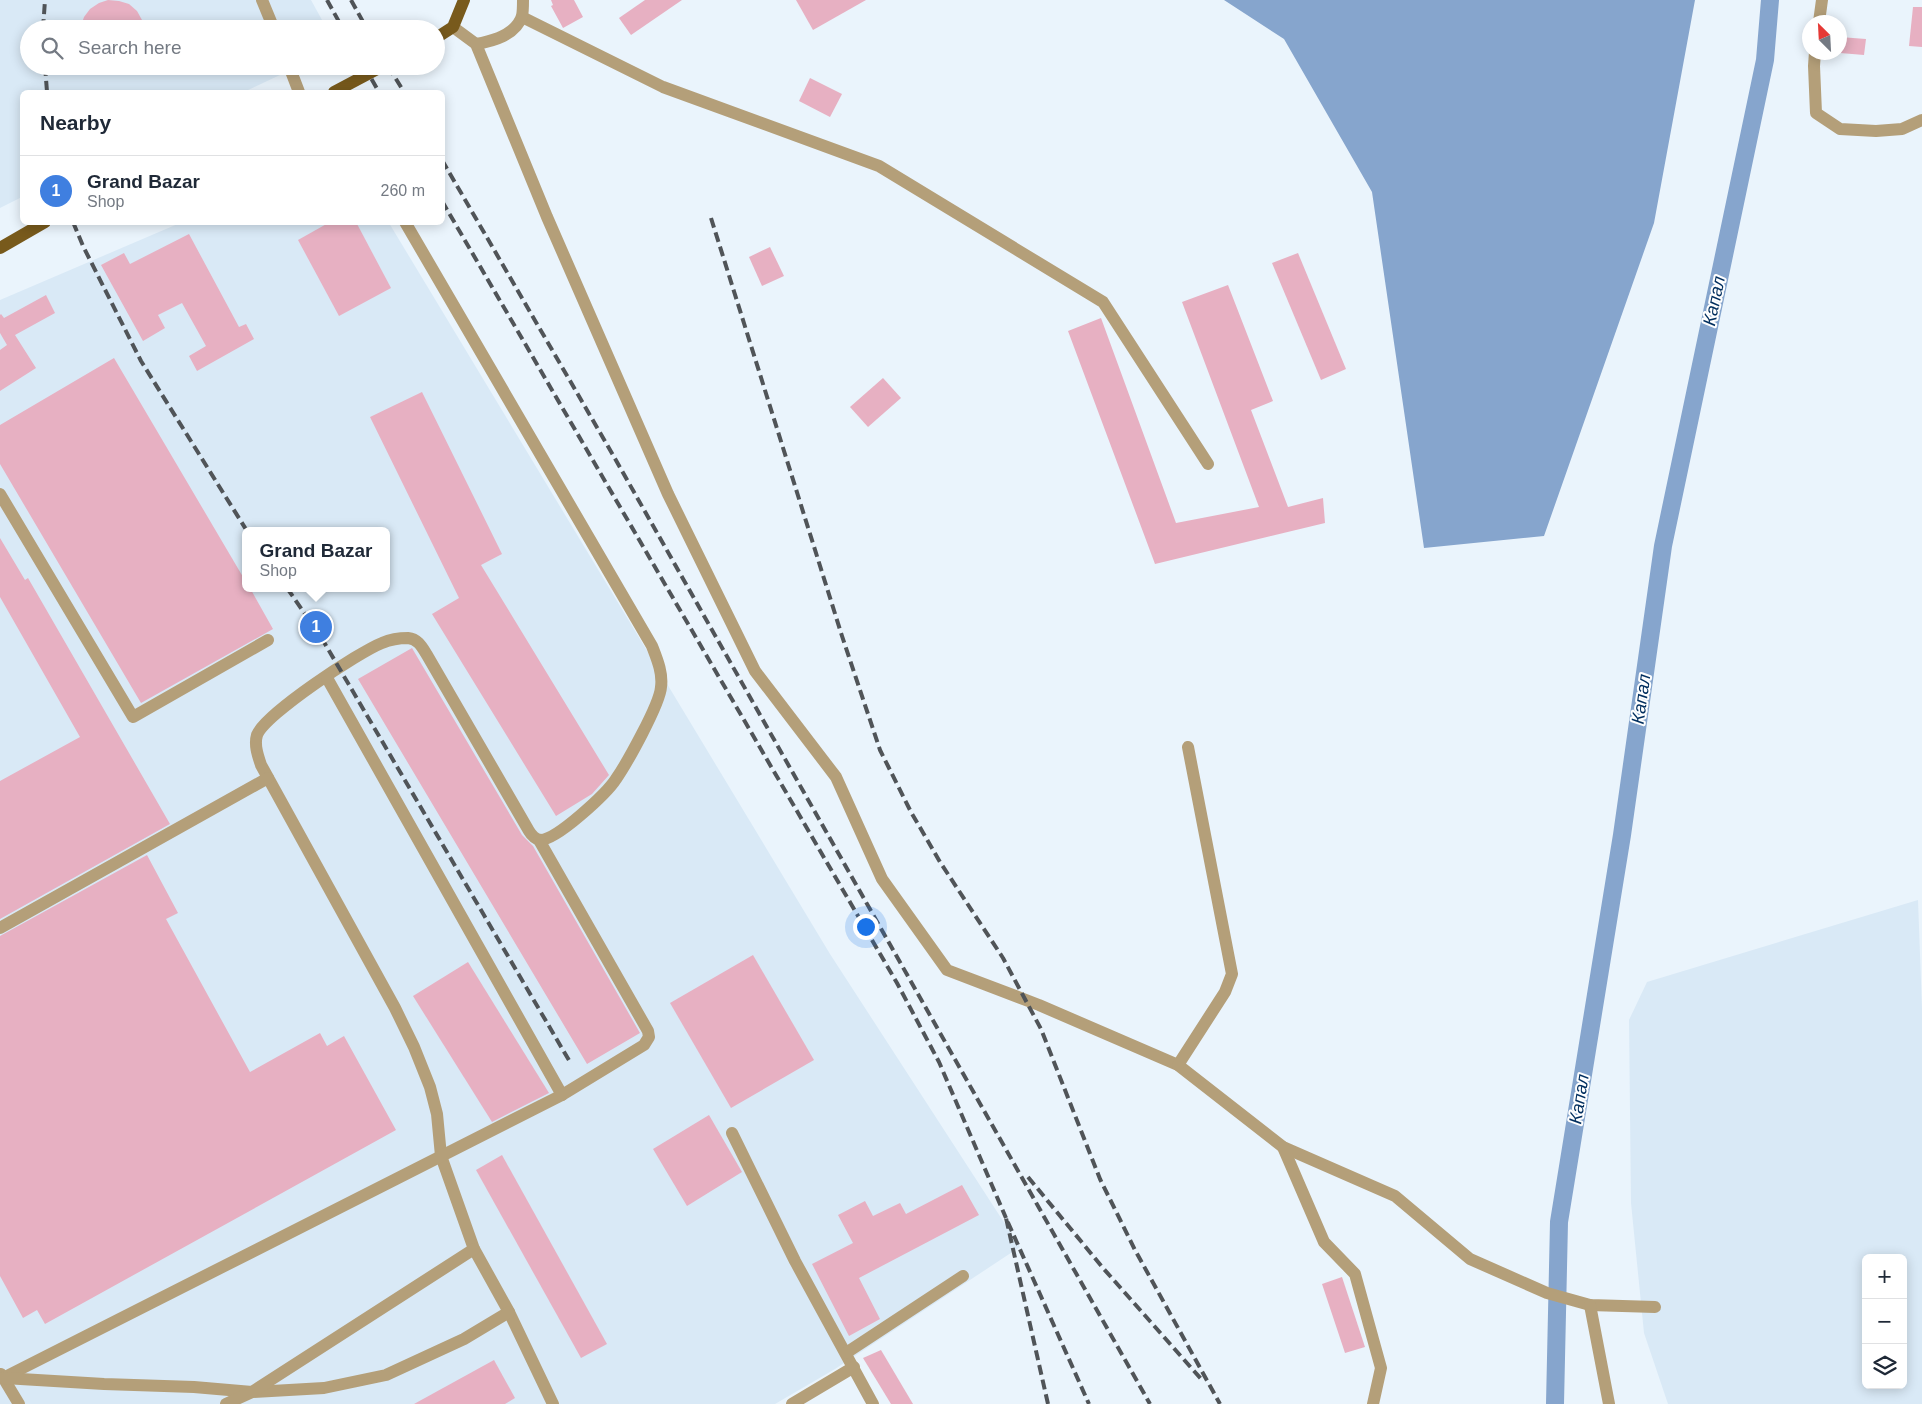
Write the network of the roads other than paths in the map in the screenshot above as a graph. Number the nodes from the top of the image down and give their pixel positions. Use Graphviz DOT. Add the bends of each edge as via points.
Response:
graph roads {
  1 [pos="262,0"];
  2 [pos="464,0"];
  3 [pos="523,0"];
  4 [pos="1822,0"];
  5 [pos="1820,15"];
  6 [pos="522,17"];
  7 [pos="270,20"];
  8 [pos="453,27"];
  9 [pos="445,32"];
  10 [pos="476,44"];
  11 [pos="1814,60"];
  12 [pos="292,75"];
  13 [pos="366,75"];
  14 [pos="298,90"];
  15 [pos="338,90"];
  16 [pos="1922,120"];
  17 [pos="40,225"];
  18 [pos="407,225"];
  19 [pos="0,248"];
  20 [pos="1208,464"];
  21 [pos="0,494"];
  22 [pos="268,640"];
  23 [pos="327,678"];
  24 [pos="1188,747"];
  25 [pos="268,778"];
  26 [pos="539,840"];
  27 [pos="0,928"];
  28 [pos="1178,1065"];
  29 [pos="562,1095"];
  30 [pos="732,1133"];
  31 [pos="1283,1147"];
  32 [pos="441,1156"];
  33 [pos="474,1249"];
  34 [pos="963,1276"];
  35 [pos="1590,1305"];
  36 [pos="1655,1307"];
  37 [pos="509,1312"];
  38 [pos="846,1353"];
  39 [pos="854,1367"];
  40 [pos="1,1375"];
  41 [pos="252,1392"];
  42 [pos="19,1404"];
  43 [pos="226,1404"];
  44 [pos="553,1404"];
  45 [pos="792,1404"];
  46 [pos="873,1404"];
  47 [pos="1373,1404"];
  48 [pos="1609,1404"];
  1 -- 7 [label="street"];
  2 -- 8 [label="main road"];
  3 -- 6 [label="street"];
  4 -- 5 [label="street"];
  6 -- 10 [label="street" via="511,31 497,40"];
  6 -- 20 [label="street" via="663,86 879,166 1103,302"];
  8 -- 9 [label="main road"];
  8 -- 10 [label="street"];
  10 -- 28 [label="street" via="547,217 668,494 755,671 836,777 882,879 948,970"];
  11 -- 16 [label="street" via="1816,113 1840,129 1902,129"];
  12 -- 14 [label="street"];
  13 -- 15 [label="main road"];
  17 -- 19 [label="main road"];
  18 -- 26 [label="street" via="652,646 660,665 658,700 615,781 557,834"];
  21 -- 22 [label="street" via="133,717"];
  23 -- 25 [label="street" via="290,702 268,720 257,735 256,749"];
  23 -- 26 [label="street" via="382,643 409,638 416,640 529,831"];
  23 -- 29 [label="street"];
  24 -- 28 [label="street" via="1232,974 1225,992"];
  25 -- 27 [label="street"];
  25 -- 32 [label="street" via="414,1047 437,1114"];
  26 -- 29 [label="street" via="649,1037 644,1045"];
  28 -- 31 [label="street"];
  29 -- 32 [label="street"];
  30 -- 38 [label="street" via="795,1261"];
  31 -- 35 [label="street" via="1395,1196 1470,1259 1547,1293"];
  31 -- 47 [label="street" via="1324,1242 1356,1274 1381,1368"];
  32 -- 33 [label="street"];
  32 -- 40 [label="street"];
  33 -- 37 [label="street"];
  33 -- 41 [label="street"];
  34 -- 38 [label="street"];
  35 -- 36 [label="street"];
  35 -- 48 [label="street"];
  37 -- 41 [label="street" via="464,1339 386,1375 324,1388"];
  37 -- 44 [label="street"];
  38 -- 39 [label="street"];
  39 -- 45 [label="street"];
  39 -- 46 [label="street"];
  40 -- 41 [label="street"];
  40 -- 42 [label="street"];
  41 -- 43 [label="street"];
}
